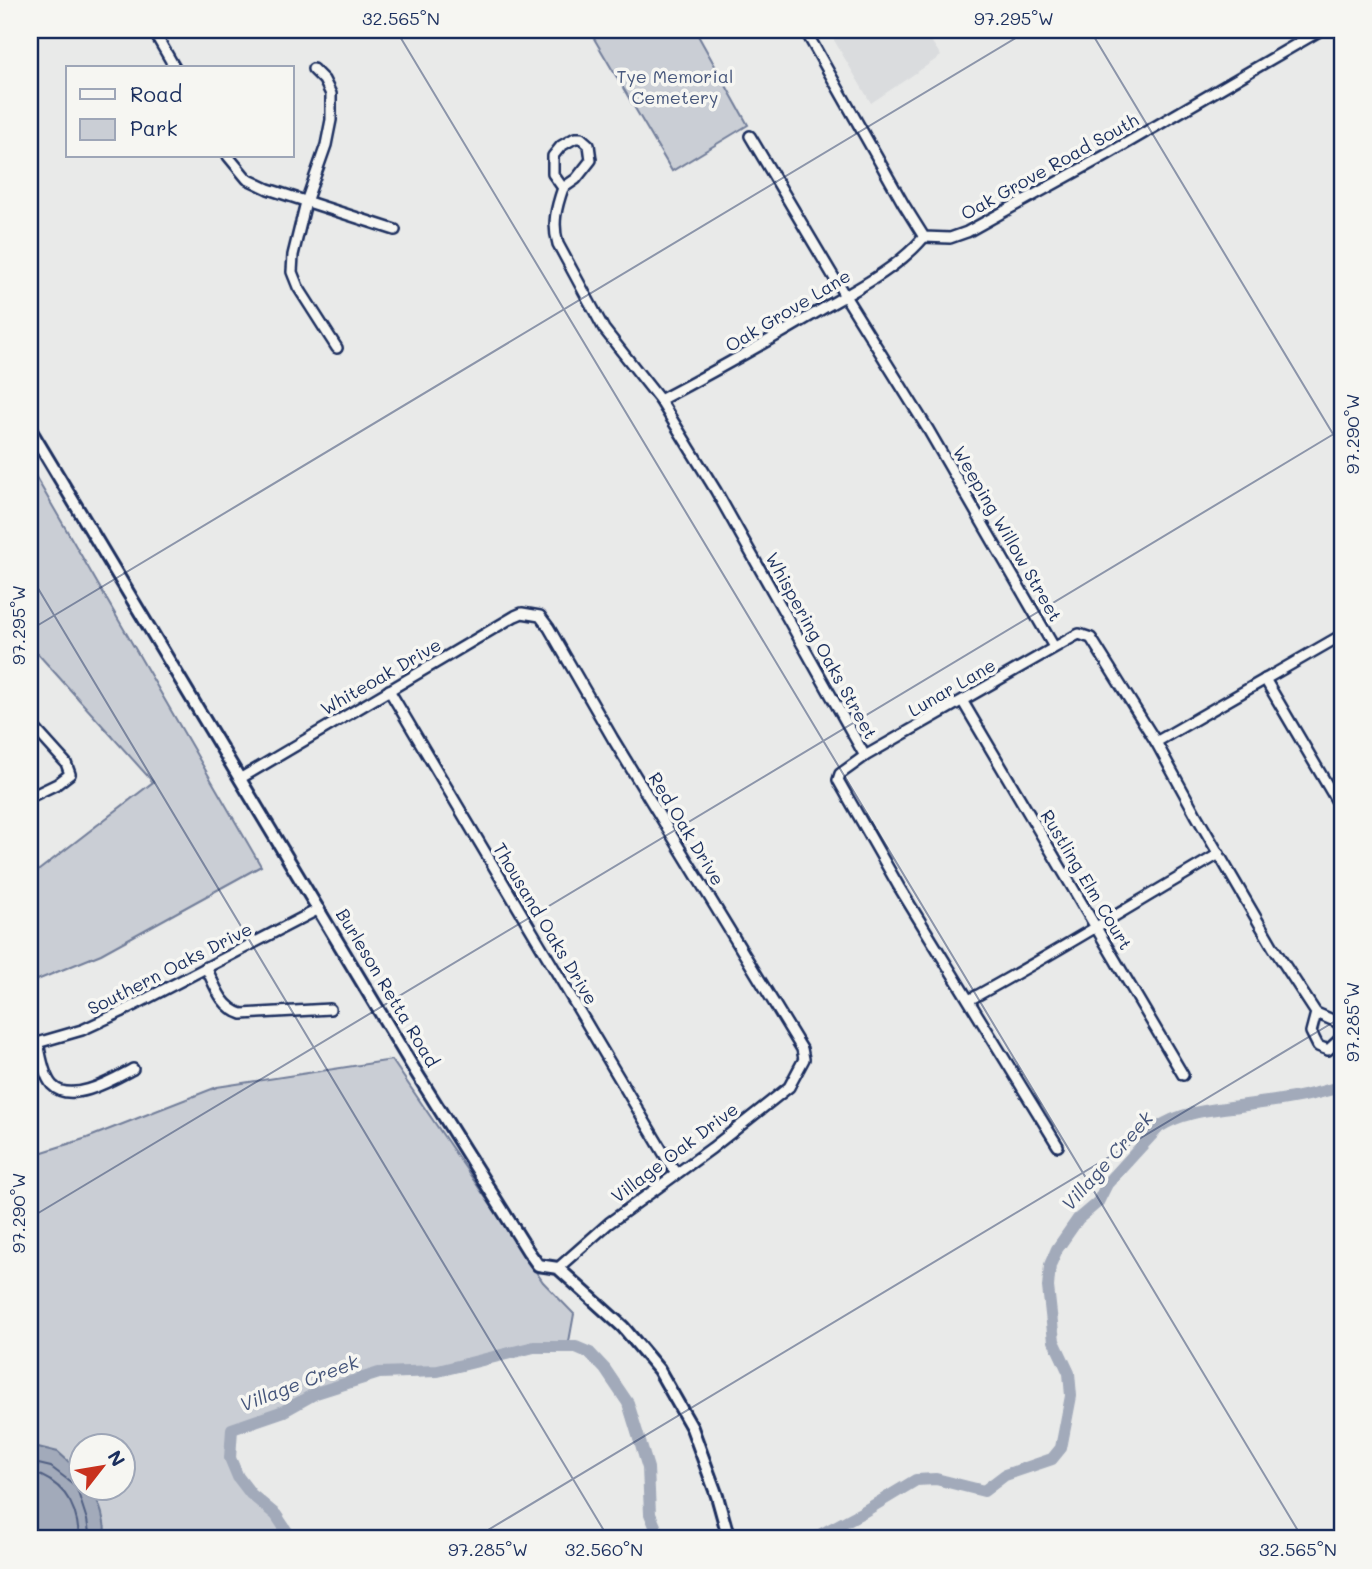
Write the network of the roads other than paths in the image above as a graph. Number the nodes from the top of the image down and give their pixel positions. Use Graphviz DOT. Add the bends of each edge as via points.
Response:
graph roads {
  1 [pos="153,30"];
  2 [pos="805,30"];
  3 [pos="1321,30"];
  4 [pos="174,66"];
  5 [pos="313,69"];
  6 [pos="750,136"];
  7 [pos="230,158"];
  8 [pos="563,188"];
  9 [pos="306,202"];
  10 [pos="395,230"];
  11 [pos="924,237"];
  12 [pos="845,296"];
  13 [pos="337,348"];
  14 [pos="660,400"];
  15 [pos="30,429"];
  16 [pos="540,616"];
  17 [pos="1342,635"];
  18 [pos="1054,646"];
  19 [pos="1265,679"];
  20 [pos="389,690"];
  21 [pos="963,702"];
  22 [pos="30,723"];
  23 [pos="1156,742"];
  24 [pos="864,756"];
  25 [pos="241,778"];
  26 [pos="30,797"];
  27 [pos="1342,810"];
  28 [pos="1219,855"];
  29 [pos="319,909"];
  30 [pos="1096,926"];
  31 [pos="206,967"];
  32 [pos="969,1000"];
  33 [pos="330,1009"];
  34 [pos="1316,1013"];
  35 [pos="34,1044"];
  36 [pos="804,1059"];
  37 [pos="133,1069"];
  38 [pos="1184,1075"];
  39 [pos="1058,1146"];
  40 [pos="676,1174"];
  41 [pos="558,1268"];
  42 [pos="729,1539"];
  1 -- 4 [label="street"];
  2 -- 11 [label="street"];
  3 -- 11 [label="street, Oak Grove Road South" via="967,232 950,238"];
  5 -- 9 [label="street" via="331,94 331,120"];
  6 -- 12 [label="street, Weeping Willow Street"];
  7 -- 9 [label="street" via="247,179"];
  8 -- 8 [label="street" via="591,159 589,145 581,138 568,141 552,156 553,174"];
  8 -- 14 [label="street, Whispering Oaks Street" via="554,219 558,244 604,329"];
  9 -- 10 [label="street"];
  9 -- 13 [label="street" via="292,272"];
  11 -- 12 [label="street, Oak Grove Lane" via="912,252"];
  12 -- 14 [label="street, Oak Grove Lane"];
  12 -- 18 [label="street, Weeping Willow Street"];
  14 -- 24 [label="street, Whispering Oaks Street"];
  15 -- 25 [label="street, Burleson Retta Road"];
  16 -- 20 [label="street, Whiteoak Drive" via="515,616"];
  16 -- 36 [label="street, Red Oak Drive"];
  17 -- 19 [label="street"];
  18 -- 21 [label="street, Lunar Lane"];
  18 -- 23 [label="street, Weeping Willow Street" via="1079,634 1091,638"];
  19 -- 23 [label="street"];
  19 -- 27 [label="street"];
  20 -- 25 [label="street, Whiteoak Drive"];
  20 -- 40 [label="street, Thousand Oaks Drive"];
  21 -- 24 [label="street, Lunar Lane"];
  21 -- 30 [label="street, Rustling Elm Court"];
  22 -- 26 [label="street" via="66,763 69,774"];
  23 -- 28 [label="street, Weeping Willow Street"];
  24 -- 32 [label="street, Whispering Oaks Street" via="840,774 840,787"];
  25 -- 29 [label="street, Burleson Retta Road"];
  28 -- 30 [label="street"];
  28 -- 34 [label="street, Weeping Willow Street"];
  29 -- 31 [label="street, Southern Oaks Drive"];
  29 -- 41 [label="street, Burleson Retta Road" via="528,1251 538,1265"];
  30 -- 32 [label="street"];
  30 -- 38 [label="street, Rustling Elm Court"];
  31 -- 33 [label="street" via="225,1004 242,1014"];
  31 -- 35 [label="street, Southern Oaks Drive" via="82,1030"];
  32 -- 39 [label="street, Whispering Oaks Street"];
  35 -- 37 [label="street" via="52,1086 66,1092 81,1092"];
  36 -- 40 [label="street, Village Oak Drive" via="789,1087"];
  40 -- 41 [label="street, Village Oak Drive"];
  41 -- 42 [label="street, Burleson Retta Road" via="623,1327 659,1370 692,1428"];
}
